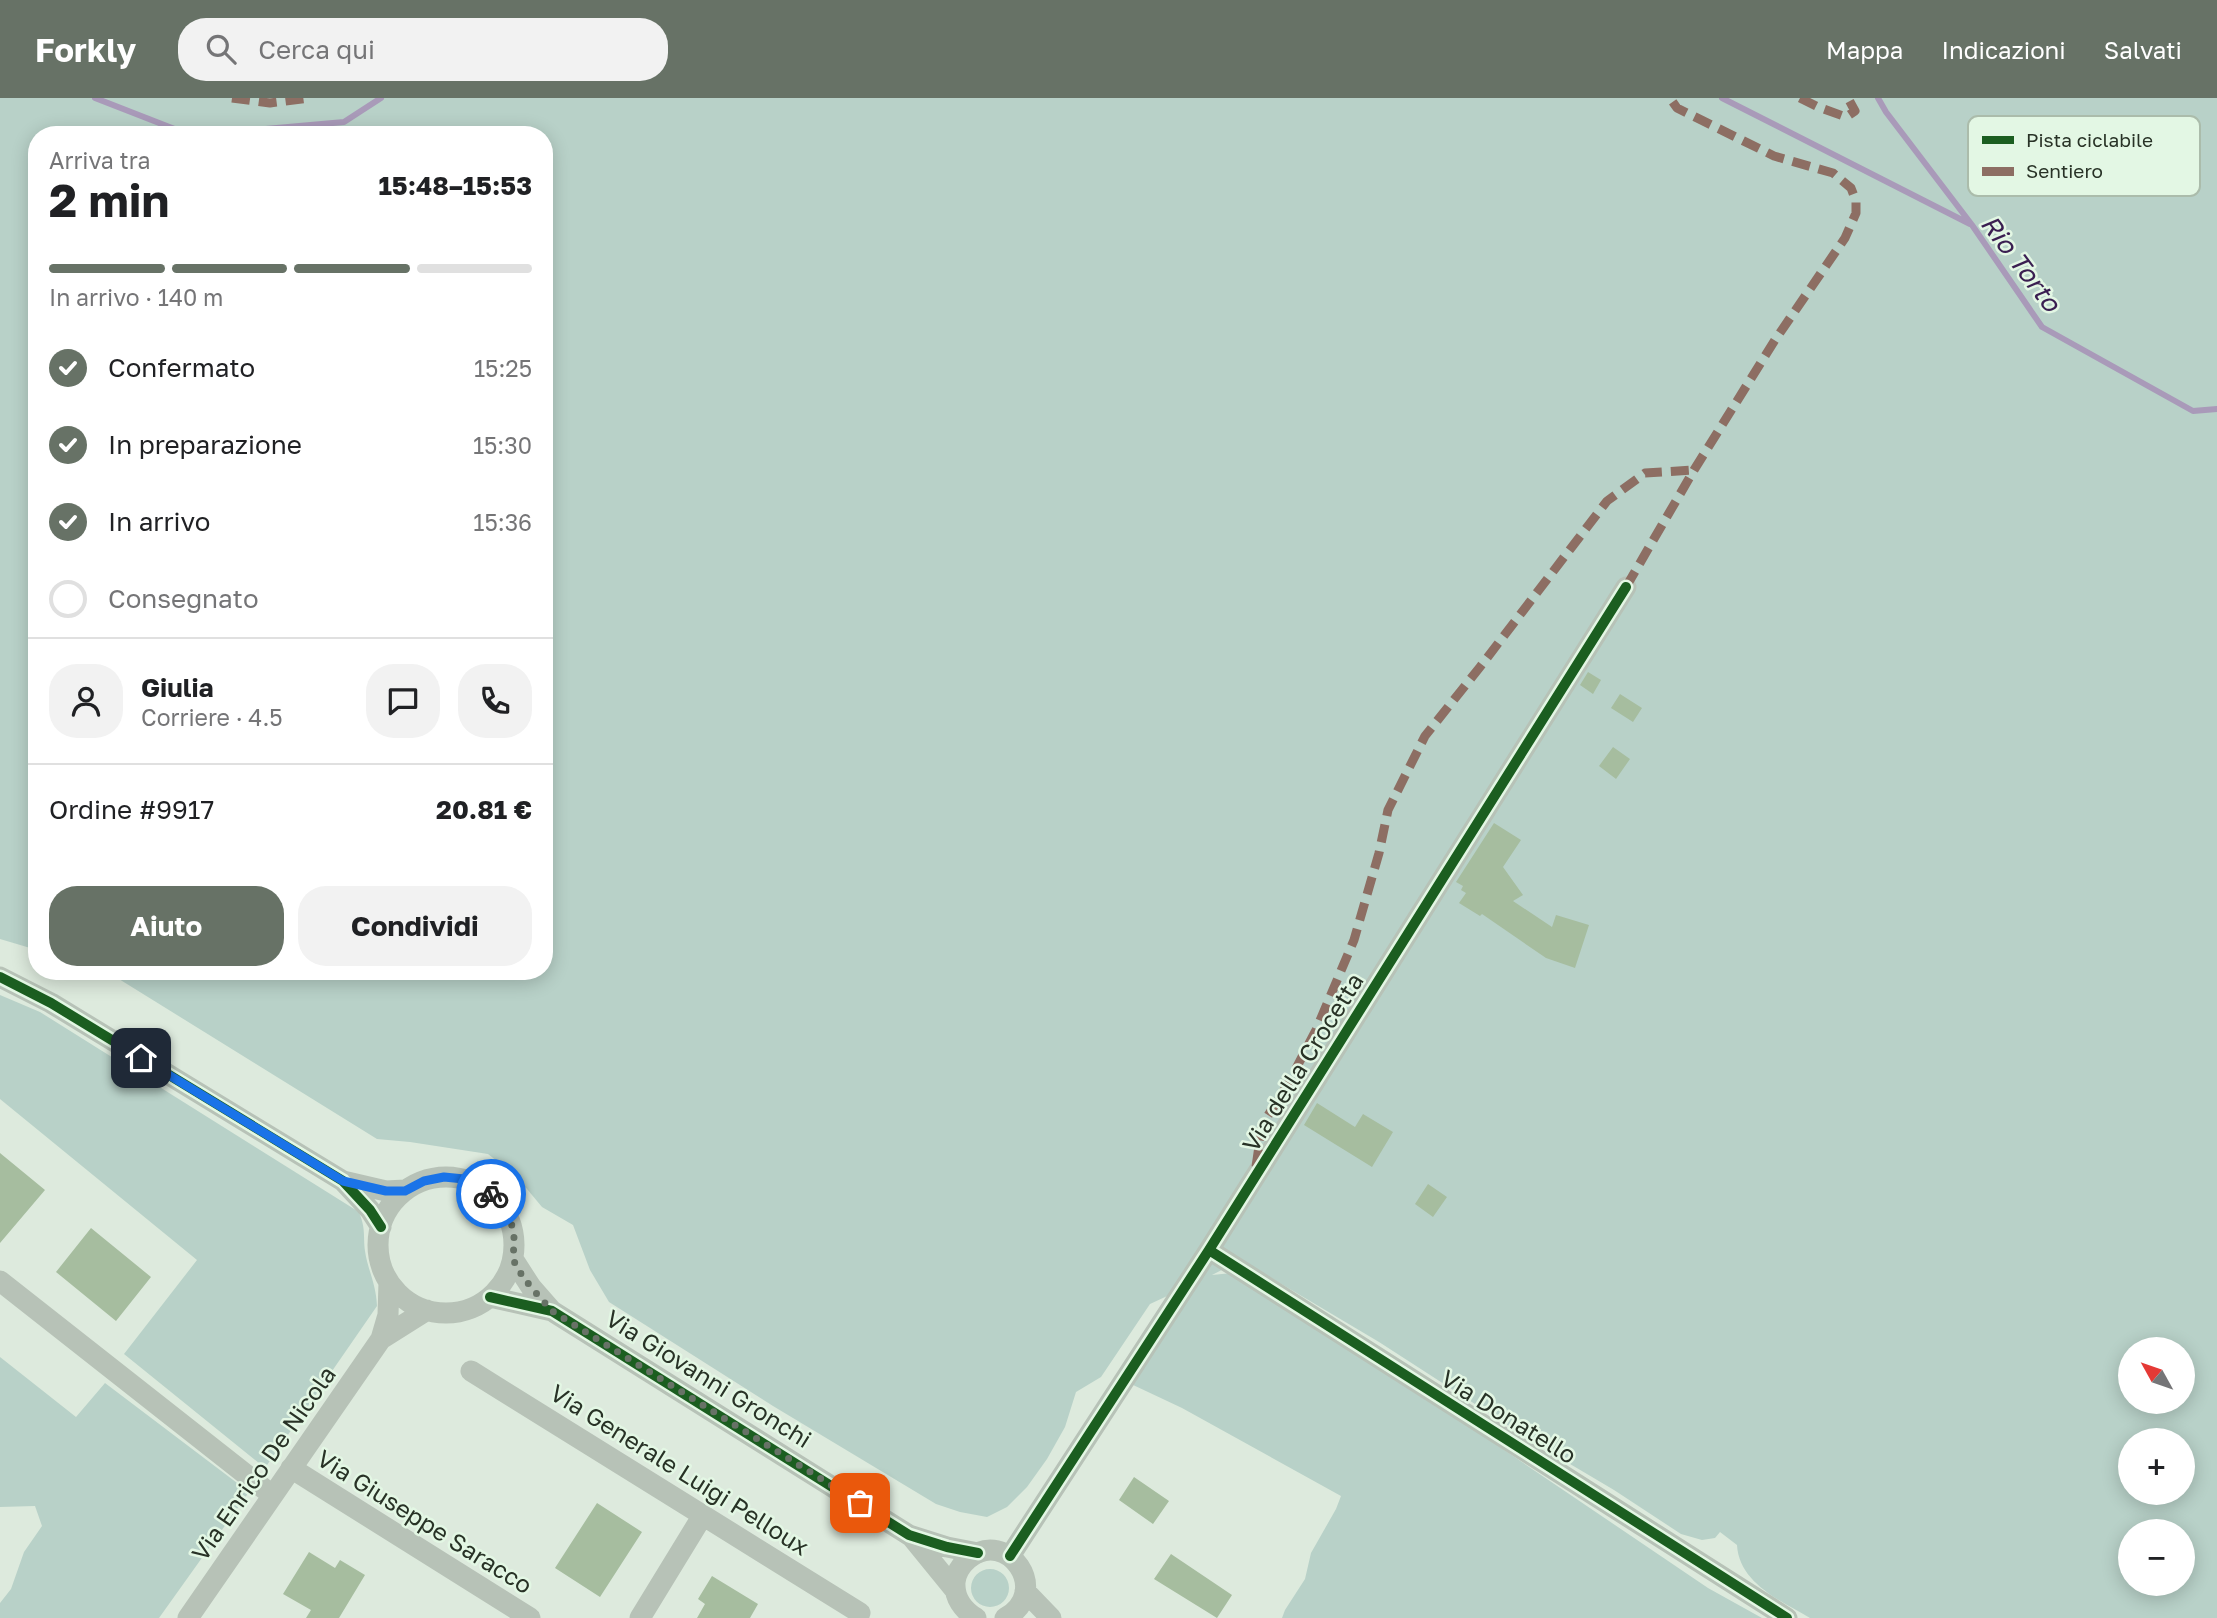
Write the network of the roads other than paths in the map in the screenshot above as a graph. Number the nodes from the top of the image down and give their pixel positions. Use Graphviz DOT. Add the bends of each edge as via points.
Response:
graph roads {
  1 [pos="1626,587"];
  2 [pos="0,977"];
  3 [pos="343,1181"];
  4 [pos="405,1191"];
  5 [pos="381,1227"];
  6 [pos="1209,1250"];
  7 [pos="513,1259"];
  8 [pos="0,1281"];
  9 [pos="389,1282"];
  10 [pos="491,1297"];
  11 [pos="427,1310"];
  12 [pos="552,1311"];
  13 [pos="381,1339"];
  14 [pos="471,1371"];
  15 [pos="291,1468"];
  16 [pos="272,1495"];
  17 [pos="703,1515"];
  18 [pos="909,1535"];
  19 [pos="978,1552"];
  20 [pos="1010,1556"];
  21 [pos="955,1590"];
  22 [pos="1025,1591"];
  23 [pos="860,1613"];
  24 [pos="970,1616"];
  25 [pos="1783,1617"];
  26 [pos="188,1618"];
  27 [pos="529,1618"];
  28 [pos="640,1618"];
  29 [pos="1005,1618"];
  30 [pos="1051,1618"];
  1 -- 6 [label="street, Via della Crocetta"];
  2 -- 3 [label="street" via="51,1003"];
  3 -- 4 [label="street"];
  3 -- 5 [label="street"];
  4 -- 5 [label="street"];
  4 -- 7 [label="street" via="444,1177 483,1187 509,1218"];
  5 -- 9 [label="street" via="380,1255"];
  6 -- 20 [label="street, Via della Crocetta"];
  6 -- 25 [label="street, Via Donatello"];
  7 -- 10 [label="street" via="505,1280"];
  7 -- 12 [label="street, Via Giovanni Gronchi"];
  8 -- 16 [label="street"];
  9 -- 11 [label="street" via="412,1304"];
  9 -- 13 [label="street, Via Enrico De Nicola" via="388,1315"];
  10 -- 11 [label="street" via="461,1312"];
  10 -- 12 [label="street, Via Giovanni Gronchi"];
  11 -- 13 [label="street, Via Enrico De Nicola"];
  12 -- 18 [label="street, Via Giovanni Gronchi"];
  13 -- 15 [label="street, Via Enrico De Nicola"];
  14 -- 17 [label="street, Via Generale Luigi Pelloux"];
  15 -- 16 [label="street, Via Enrico De Nicola"];
  15 -- 27 [label="street, Via Giuseppe Saracco"];
  16 -- 26 [label="street, Via Enrico De Nicola"];
  17 -- 23 [label="street, Via Generale Luigi Pelloux"];
  17 -- 28 [label="street"];
  18 -- 19 [label="street, Via Giovanni Gronchi"];
  18 -- 21 [label="street, Via Giovanni Gronchi"];
  19 -- 20 [label="street, Via Giovanni Gronchi"];
  19 -- 21 [label="street" via="958,1572"];
  20 -- 22 [label="street" via="1023,1571"];
  21 -- 24 [label="street, Via Giovanni Gronchi"];
  22 -- 29 [label="street" via="1018,1608"];
  22 -- 30 [label="street"];
}
